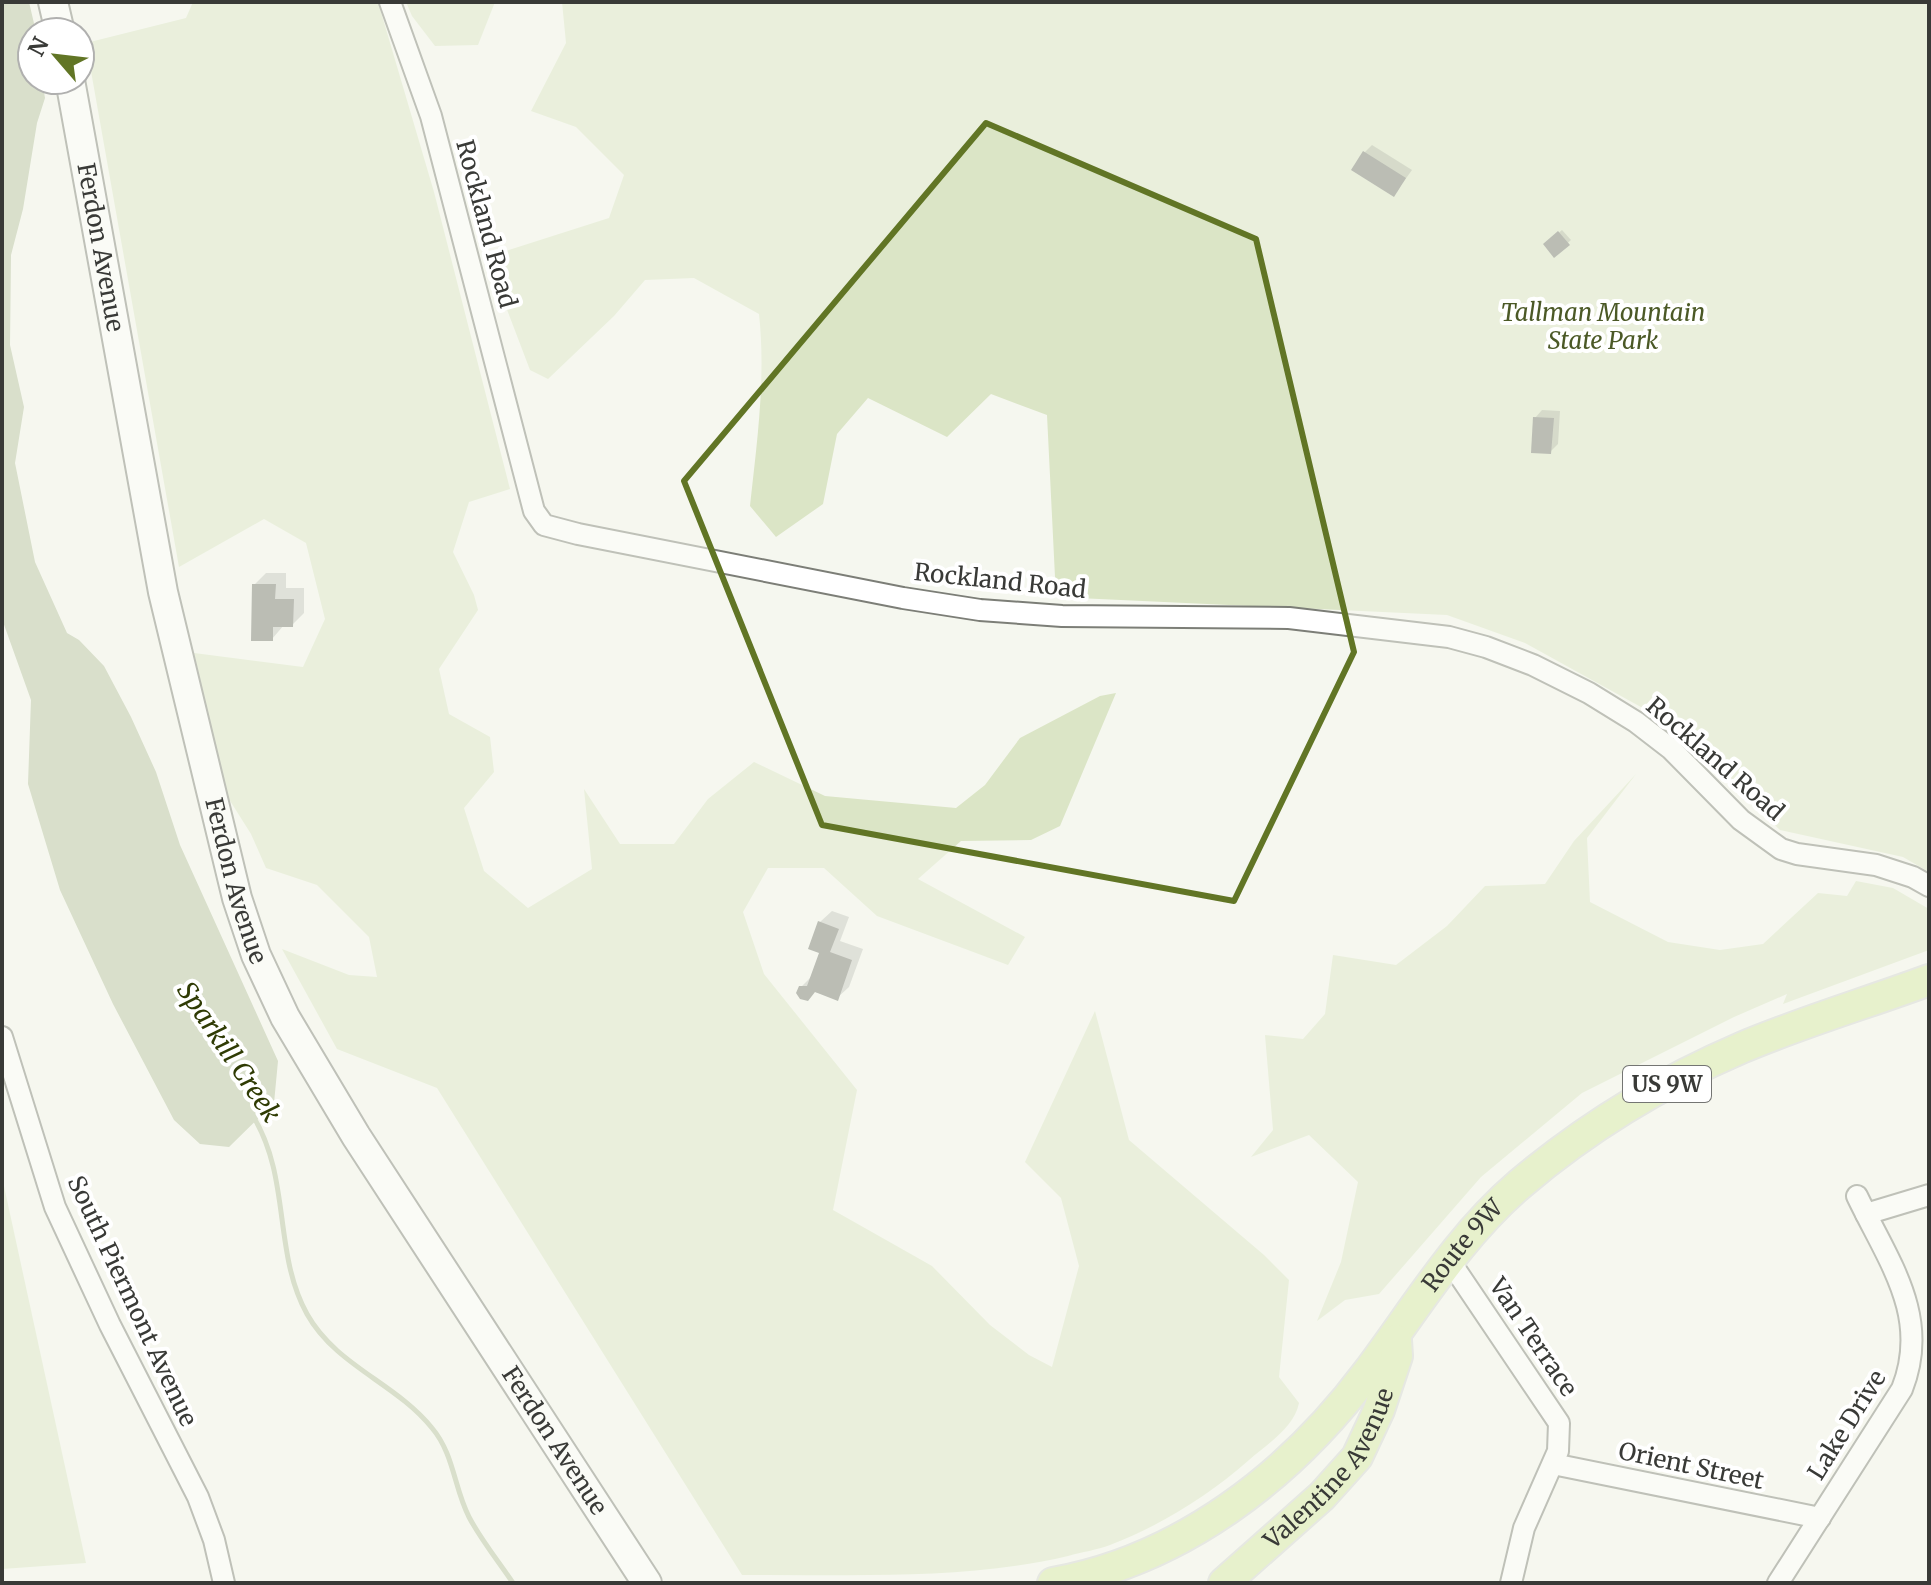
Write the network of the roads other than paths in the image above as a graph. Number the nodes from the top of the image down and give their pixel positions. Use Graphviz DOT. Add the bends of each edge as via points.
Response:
graph roads {
  1 [pos="390,2"];
  2 [pos="73,96"];
  3 [pos="1929,886"];
  4 [pos="1929,980"];
  5 [pos="2,1037"];
  6 [pos="1929,1195"];
  7 [pos="1449,1260"];
  8 [pos="1394,1335"];
  9 [pos="1553,1464"];
  10 [pos="1820,1518"];
  11 [pos="224,1583"];
  12 [pos="647,1583"];
  13 [pos="1053,1583"];
  14 [pos="1224,1583"];
  15 [pos="1511,1583"];
  16 [pos="1778,1583"];
  1 -- 3 [label="street, Rockland Road" via="431,116 534,511 544,525 980,610 1289,618 1449,637 1533,665 1636,722 1671,749 1741,820 1781,849 1876,865"];
  2 -- 12 [label="street, Ferdon Avenue" via="163,592 234,888 256,955 338,1107"];
  4 -- 7 [label="main road, Route 9W / US 9W" via="1743,1047 1652,1092 1542,1166"];
  5 -- 11 [label="street, South Piermont Avenue" via="55,1207 198,1497"];
  6 -- 10 [label="street, Lake Drive" via="1861,1205 1907,1297 1915,1327 1914,1356 1902,1389"];
  7 -- 8 [label="main road, Route 9W / US 9W"];
  7 -- 9 [label="street, Van Terrace" via="1559,1423"];
  8 -- 13 [label="main road, Route 9W / US 9W" via="1336,1412 1230,1507 1143,1558"];
  8 -- 14 [label="main road, Valentine Avenue" via="1397,1356 1357,1457 1322,1496"];
  9 -- 10 [label="street, Orient Street"];
  9 -- 15 [label="street, Van Terrace" via="1524,1528"];
  10 -- 16 [label="street, Lake Drive"];
}
